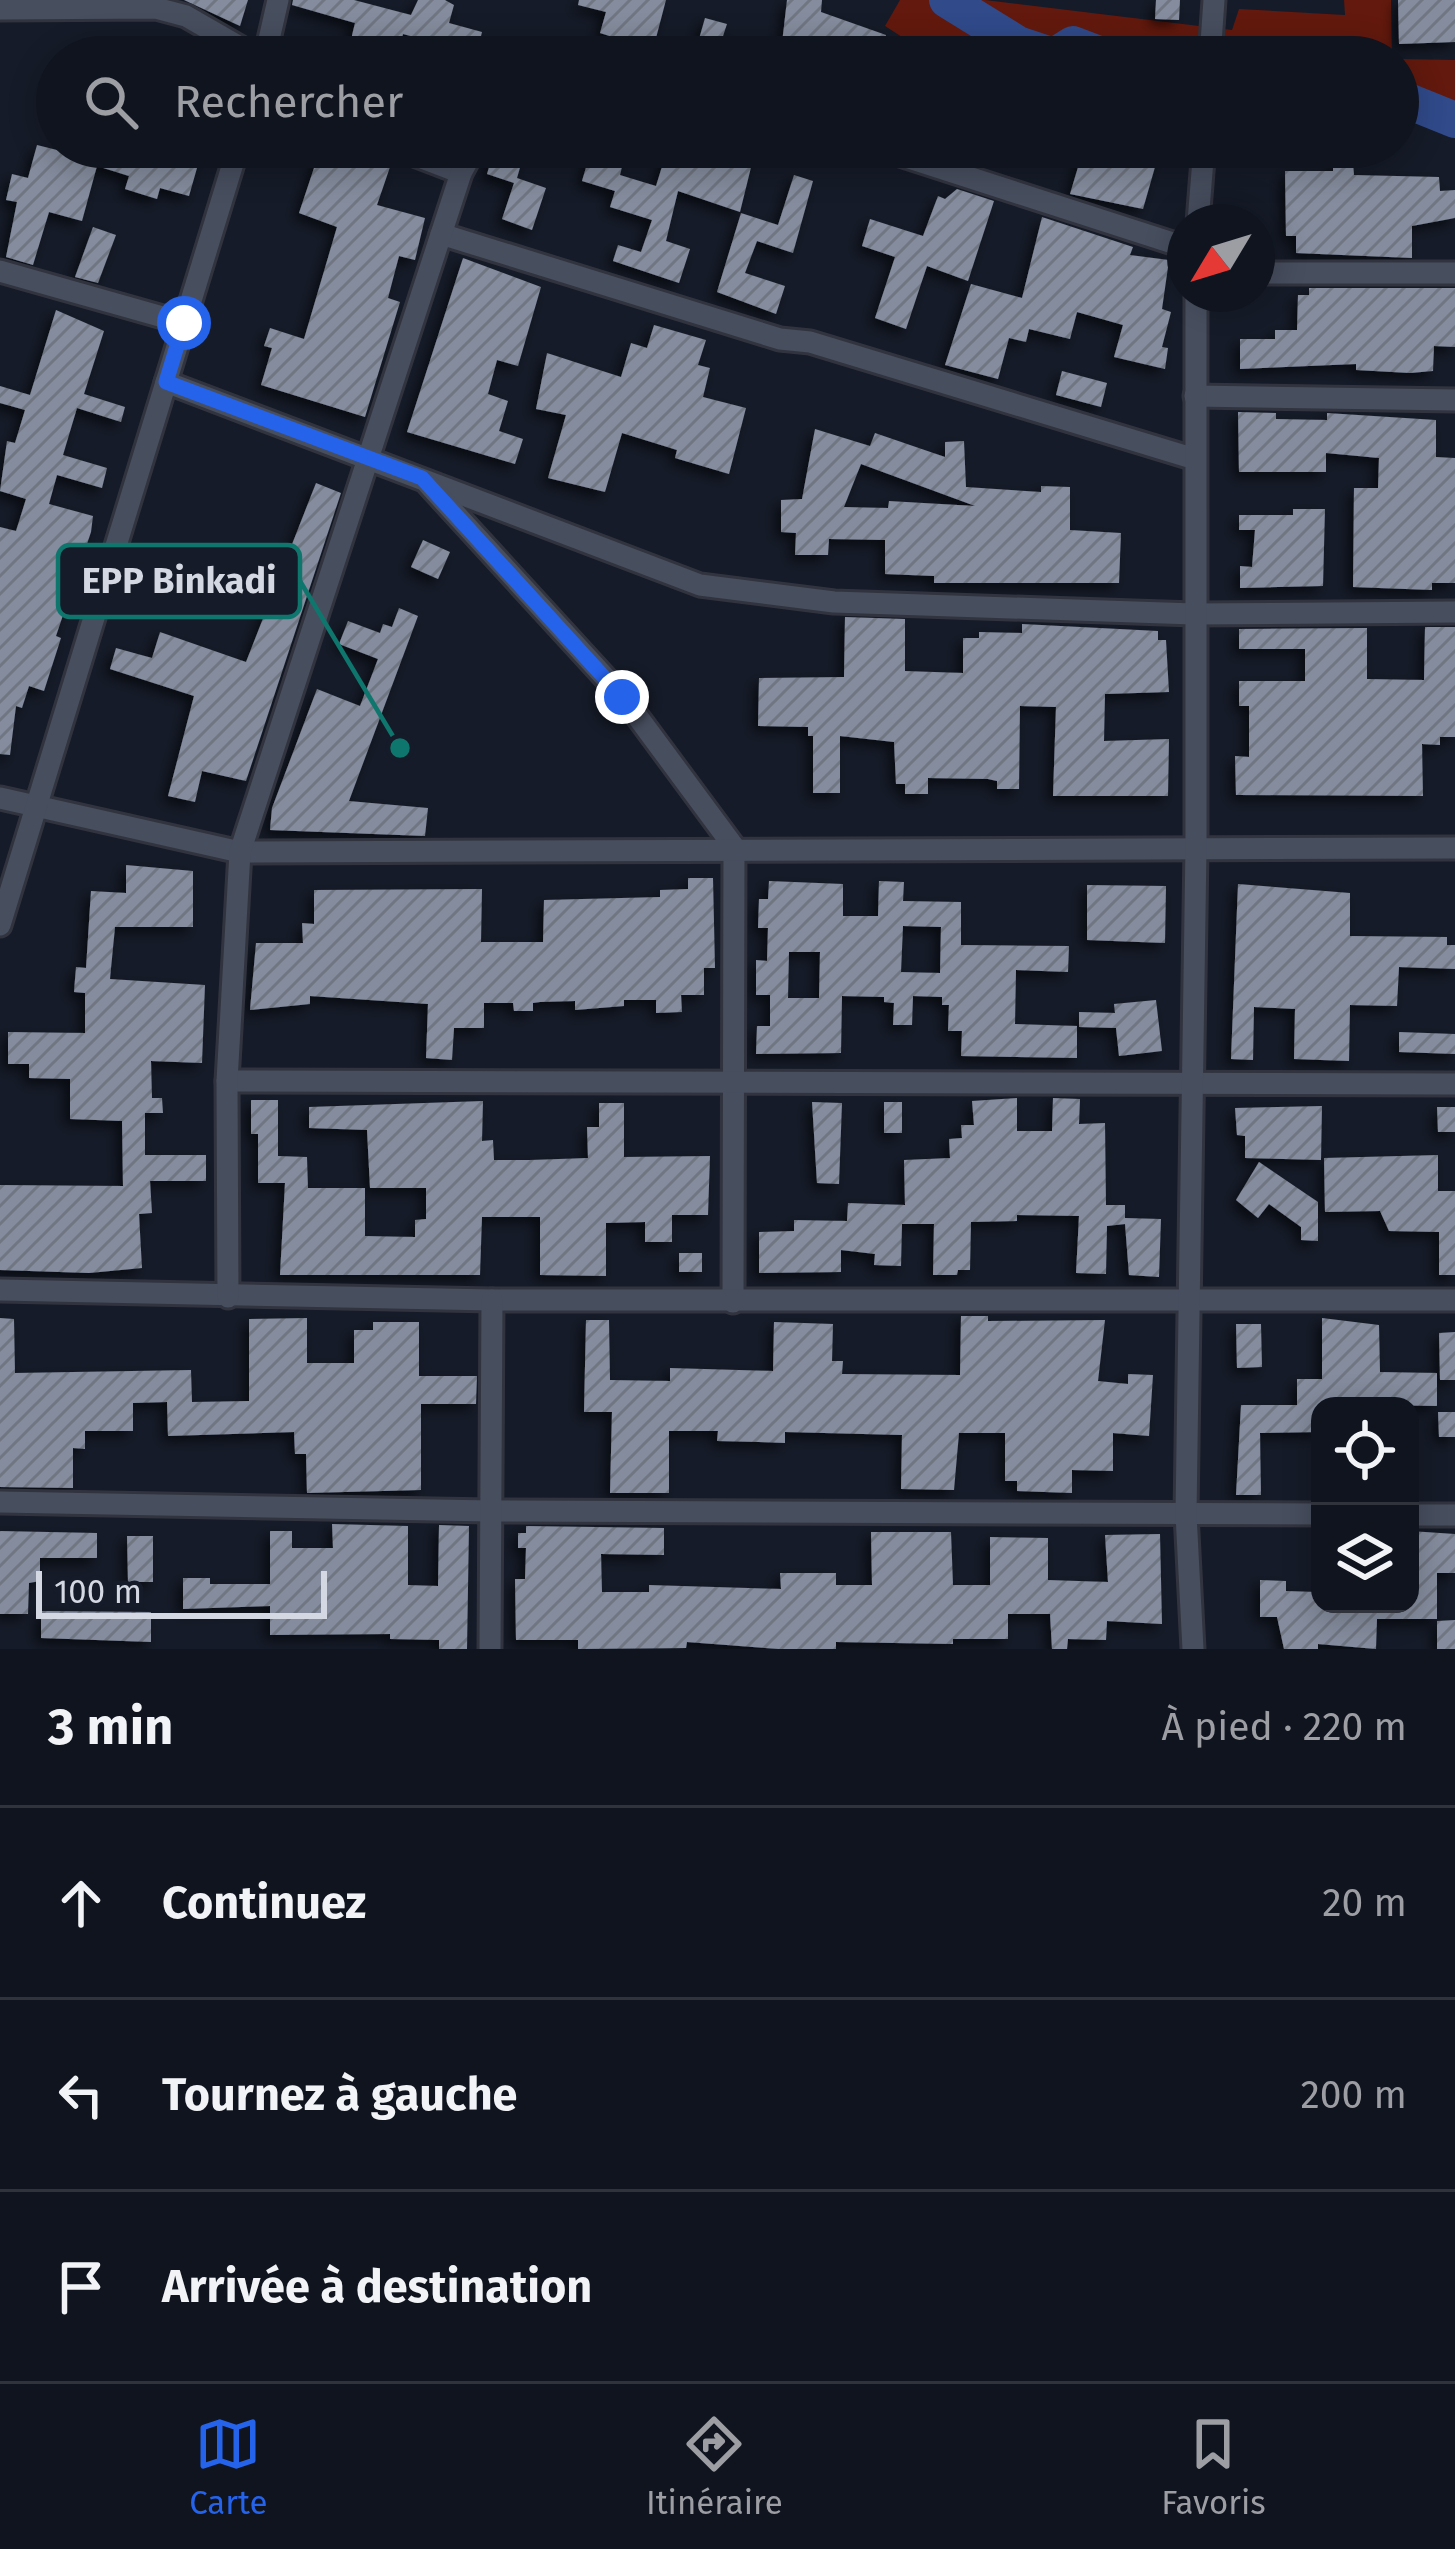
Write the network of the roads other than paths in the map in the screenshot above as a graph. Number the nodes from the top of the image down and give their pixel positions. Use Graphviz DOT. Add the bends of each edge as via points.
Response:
graph roads {
  1 [pos="278,0"];
  2 [pos="1214,0"];
  3 [pos="0,9"];
  4 [pos="223,36"];
  5 [pos="267,36"];
  6 [pos="1211,36"];
  7 [pos="232,168"];
  8 [pos="448,168"];
  9 [pos="464,168"];
  10 [pos="940,168"];
  11 [pos="1202,168"];
  12 [pos="461,173"];
  13 [pos="1199,204"];
  14 [pos="441,234"];
  15 [pos="1167,241"];
  16 [pos="0,271"];
  17 [pos="1275,273"];
  18 [pos="1455,273"];
  19 [pos="1196,312"];
  20 [pos="184,323"];
  21 [pos="166,382"];
  22 [pos="1195,396"];
  23 [pos="1455,400"];
  24 [pos="371,458"];
  25 [pos="1195,459"];
  26 [pos="422,478"];
  27 [pos="1455,612"];
  28 [pos="1193,614"];
  29 [pos="0,798"];
  30 [pos="34,807"];
  31 [pos="734,847"];
  32 [pos="1196,847"];
  33 [pos="1455,848"];
  34 [pos="240,852"];
  35 [pos="0,925"];
  36 [pos="227,1081"];
  37 [pos="734,1084"];
  38 [pos="1455,1084"];
  39 [pos="1190,1086"];
  40 [pos="0,1290"];
  41 [pos="228,1298"];
  42 [pos="1187,1298"];
  43 [pos="492,1300"];
  44 [pos="1455,1300"];
  45 [pos="733,1302"];
  46 [pos="0,1502"];
  47 [pos="490,1511"];
  48 [pos="1186,1514"];
  49 [pos="1311,1514"];
  50 [pos="1419,1515"];
  51 [pos="1455,1515"];
  52 [pos="490,1649"];
  53 [pos="1193,1649"];
  1 -- 5 [label="street"];
  2 -- 6 [label="street"];
  3 -- 4 [label="street" via="156,8"];
  7 -- 20 [label="street"];
  8 -- 12 [label="street"];
  9 -- 12 [label="street"];
  10 -- 15 [label="street"];
  11 -- 13 [label="street"];
  12 -- 14 [label="street"];
  14 -- 24 [label="street"];
  14 -- 25 [label="street"];
  16 -- 20 [label="street"];
  17 -- 18 [label="street"];
  19 -- 22 [label="street"];
  20 -- 21 [label="street"];
  21 -- 24 [label="street"];
  21 -- 30 [label="street"];
  22 -- 23 [label="street"];
  22 -- 25 [label="street"];
  24 -- 26 [label="street"];
  24 -- 34 [label="street"];
  25 -- 28 [label="street"];
  26 -- 28 [label="street" via="700,585 834,602"];
  26 -- 31 [label="street" via="622,697"];
  27 -- 28 [label="street"];
  28 -- 32 [label="street"];
  29 -- 30 [label="street"];
  30 -- 34 [label="street"];
  30 -- 35 [label="street"];
  31 -- 32 [label="street"];
  31 -- 34 [label="street"];
  31 -- 37 [label="street"];
  32 -- 33 [label="street"];
  32 -- 39 [label="street"];
  34 -- 36 [label="street"];
  36 -- 37 [label="street"];
  36 -- 41 [label="street"];
  37 -- 39 [label="street"];
  37 -- 45 [label="street"];
  38 -- 39 [label="street"];
  39 -- 42 [label="street"];
  40 -- 41 [label="street"];
  41 -- 43 [label="street"];
  42 -- 44 [label="street"];
  42 -- 45 [label="street"];
  42 -- 48 [label="street"];
  43 -- 45 [label="street"];
  43 -- 47 [label="street"];
  46 -- 47 [label="street"];
  47 -- 48 [label="street"];
  47 -- 52 [label="street"];
  48 -- 49 [label="street"];
  48 -- 53 [label="street"];
  50 -- 51 [label="street"];
}
